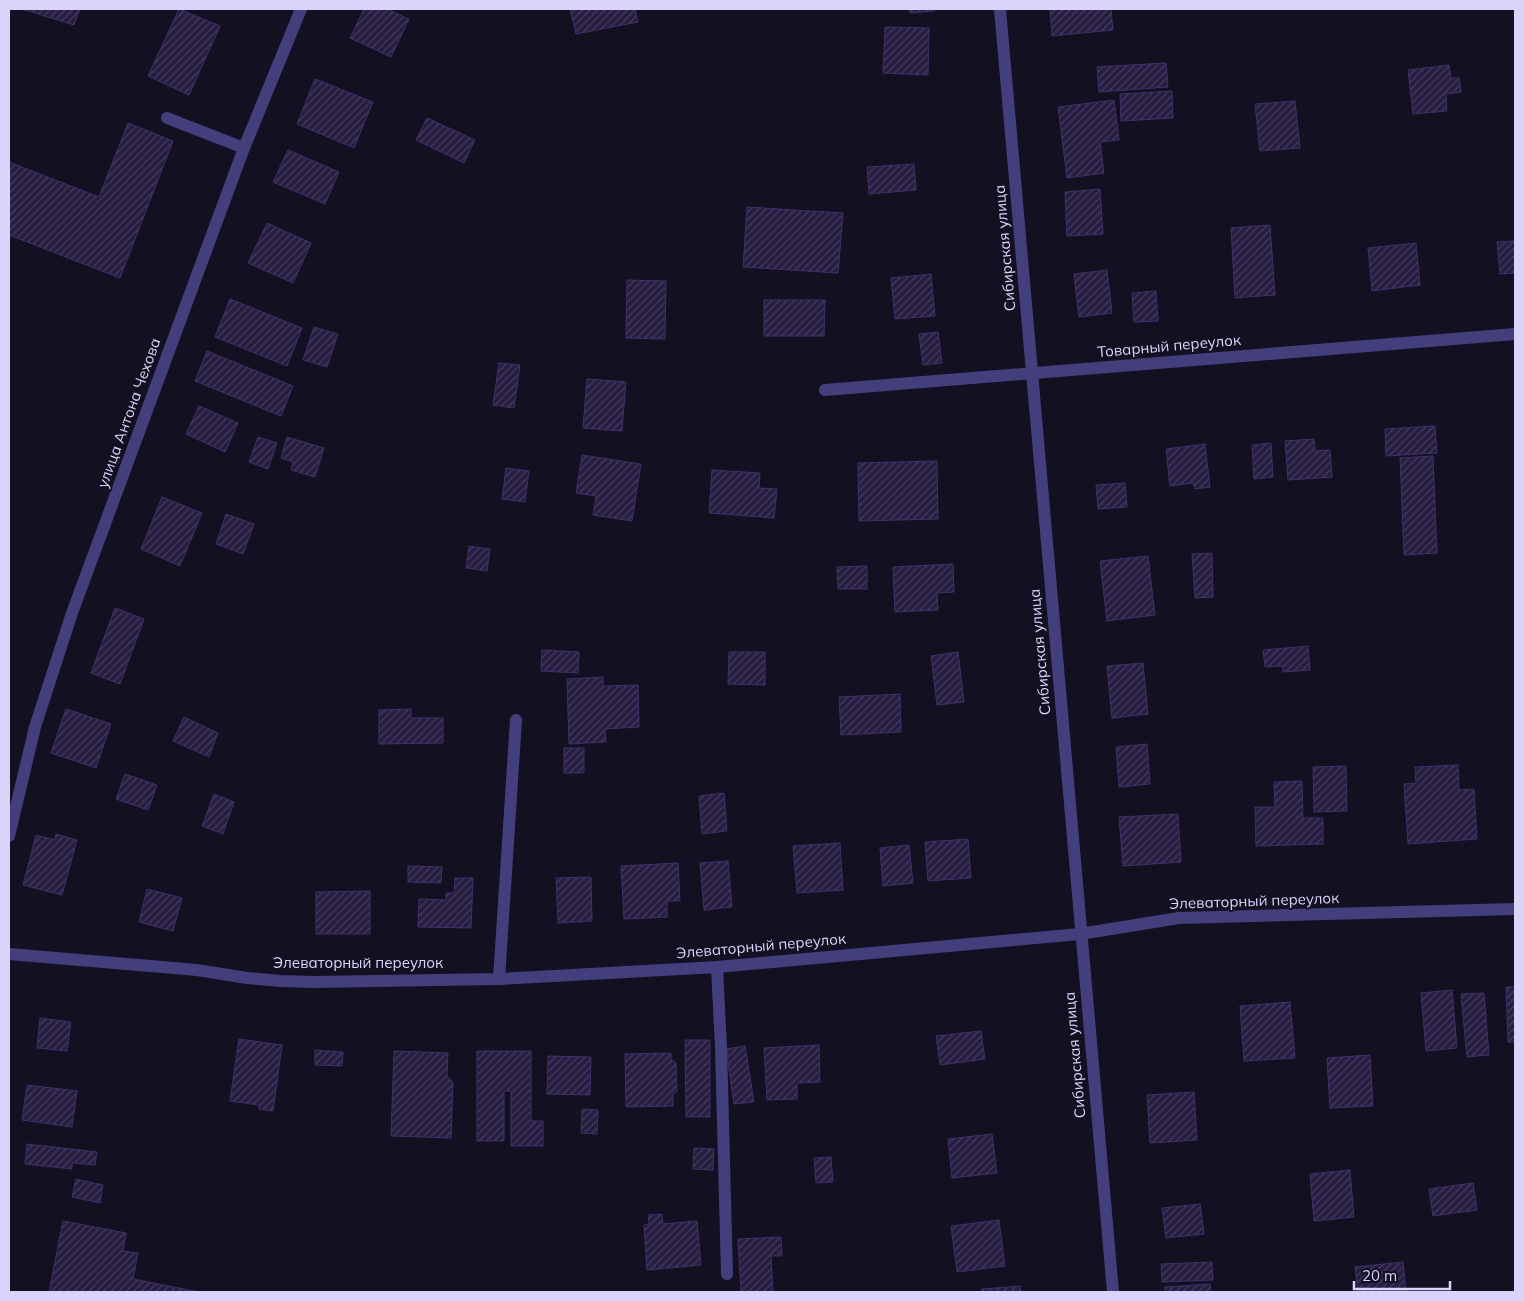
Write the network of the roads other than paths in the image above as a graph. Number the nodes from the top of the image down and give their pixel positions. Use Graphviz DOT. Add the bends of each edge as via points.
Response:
graph roads {
  1 [pos="301,9"];
  2 [pos="1000,9"];
  3 [pos="167,118"];
  4 [pos="244,148"];
  5 [pos="1515,334"];
  6 [pos="1033,374"];
  7 [pos="825,390"];
  8 [pos="516,720"];
  9 [pos="9,836"];
  10 [pos="1515,910"];
  11 [pos="1080,934"];
  12 [pos="9,954"];
  13 [pos="717,967"];
  14 [pos="499,979"];
  15 [pos="727,1274"];
  16 [pos="1113,1292"];
  1 -- 4 [label="street, улица Антона Чехова"];
  2 -- 6 [label="street, Сибирская улица"];
  3 -- 4 [label="street"];
  4 -- 9 [label="street, улица Антона Чехова" via="72,613 35,727"];
  5 -- 6 [label="street, Товарный переулок"];
  6 -- 7 [label="street, Товарный переулок"];
  6 -- 11 [label="street, Сибирская улица"];
  8 -- 14 [label="street"];
  10 -- 11 [label="street, Элеваторный переулок" via="1179,918"];
  11 -- 13 [label="street, Элеваторный переулок"];
  11 -- 16 [label="street, Сибирская улица"];
  12 -- 14 [label="street, Элеваторный переулок" via="197,970 281,981"];
  13 -- 14 [label="street, Элеваторный переулок"];
  13 -- 15 [label="street"];
}
